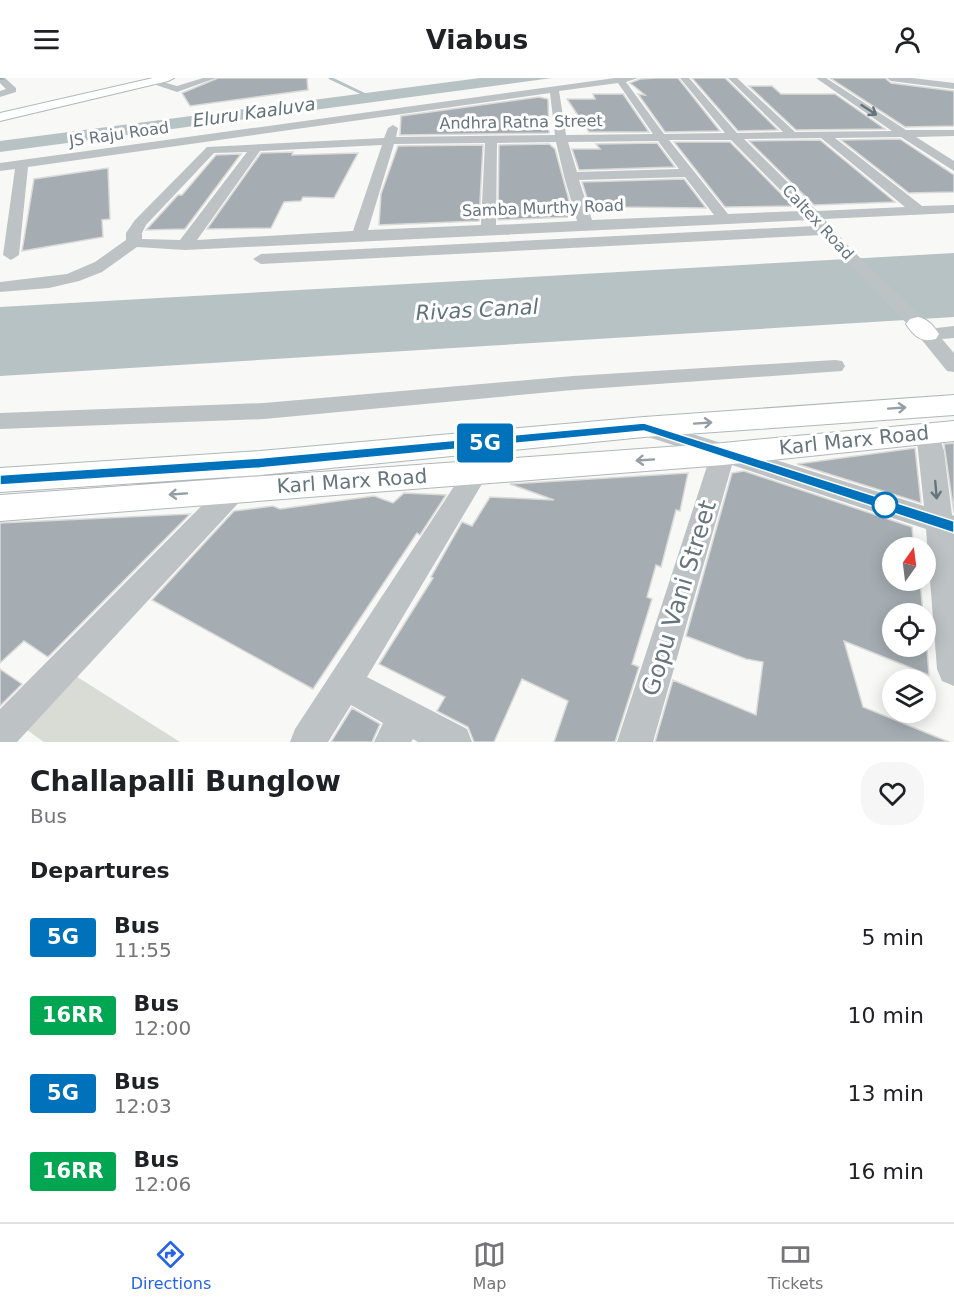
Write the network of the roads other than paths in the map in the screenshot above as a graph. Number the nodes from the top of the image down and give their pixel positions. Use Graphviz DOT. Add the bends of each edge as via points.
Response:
graph roads {
  1 [pos="0,78"];
  2 [pos="168,78"];
  3 [pos="213,78"];
  4 [pos="598,78"];
  5 [pos="634,78"];
  6 [pos="684,78"];
  7 [pos="732,78"];
  8 [pos="820,78"];
  9 [pos="891,78"];
  10 [pos="152,80"];
  11 [pos="620,80"];
  12 [pos="954,85"];
  13 [pos="4,87"];
  14 [pos="554,89"];
  15 [pos="0,94"];
  16 [pos="472,101"];
  17 [pos="399,111"];
  18 [pos="479,111"];
  19 [pos="0,115"];
  20 [pos="954,133"];
  21 [pos="905,134"];
  22 [pos="792,135"];
  23 [pos="824,135"];
  24 [pos="483,136"];
  25 [pos="660,136"];
  26 [pos="734,136"];
  27 [pos="561,138"];
  28 [pos="214,139"];
  29 [pos="389,141"];
  30 [pos="256,148"];
  31 [pos="0,159"];
  32 [pos="22,164"];
  33 [pos="0,167"];
  34 [pos="954,167"];
  35 [pos="687,173"];
  36 [pos="570,176"];
  37 [pos="954,209"];
  38 [pos="918,210"];
  39 [pos="813,215"];
  40 [pos="723,219"];
  41 [pos="585,225"];
  42 [pos="488,229"];
  43 [pos="826,230"];
  44 [pos="359,235"];
  45 [pos="134,242"];
  46 [pos="185,245"];
  47 [pos="12,255"];
  48 [pos="261,259"];
  49 [pos="0,287"];
  50 [pos="922,329"];
  51 [pos="954,332"];
  52 [pos="835,366"];
  53 [pos="954,366"];
  54 [pos="954,405"];
  55 [pos="0,421"];
  56 [pos="644,427"];
  57 [pos="941,432"];
  58 [pos="495,442"];
  59 [pos="723,454"];
  60 [pos="260,463"];
  61 [pos="476,472"];
  62 [pos="6,483"];
  63 [pos="234,490"];
  64 [pos="0,508"];
  65 [pos="946,524"];
  66 [pos="954,669"];
  67 [pos="345,683"];
  68 [pos="399,729"];
  69 [pos="0,734"];
  70 [pos="308,742"];
  71 [pos="454,742"];
  72 [pos="635,742"];
  1 -- 13 [label="street"];
  2 -- 10 [label="main road"];
  3 -- 10 [label="street" via="179,89"];
  4 -- 28 [label="street, JS Raju Road"];
  5 -- 11 [label="street, JS Raju Road"];
  6 -- 26 [label="street, Caltex Road"];
  7 -- 22 [label="street"];
  8 -- 21 [label="street, one-way"];
  9 -- 12 [label="street"];
  10 -- 19 [label="main road"];
  11 -- 14 [label="street, JS Raju Road"];
  11 -- 25 [label="street"];
  13 -- 15 [label="street" via="13,91"];
  14 -- 16 [label="street, JS Raju Road"];
  14 -- 27 [label="street"];
  16 -- 17 [label="street, JS Raju Road"];
  16 -- 18 [label="street"];
  17 -- 28 [label="street, JS Raju Road"];
  17 -- 29 [label="street"];
  20 -- 21 [label="street, Andhra Ratna Street"];
  21 -- 23 [label="street, Andhra Ratna Street"];
  21 -- 34 [label="street"];
  22 -- 23 [label="street, Andhra Ratna Street"];
  22 -- 26 [label="street, Andhra Ratna Street"];
  23 -- 38 [label="street"];
  24 -- 27 [label="street, Andhra Ratna Street"];
  24 -- 29 [label="street, Andhra Ratna Street"];
  24 -- 42 [label="street"];
  25 -- 26 [label="street, Andhra Ratna Street"];
  25 -- 27 [label="street, Andhra Ratna Street"];
  25 -- 35 [label="street"];
  26 -- 39 [label="street, Caltex Road"];
  27 -- 36 [label="street"];
  28 -- 30 [label="street, Andhra Ratna Street"];
  28 -- 31 [label="street, JS Raju Road"];
  28 -- 32 [label="street, JS Raju Road"];
  28 -- 45 [label="street" via="140,223"];
  29 -- 30 [label="street, Andhra Ratna Street"];
  29 -- 44 [label="street"];
  30 -- 46 [label="street"];
  32 -- 33 [label="street, JS Raju Road"];
  32 -- 47 [label="street"];
  35 -- 36 [label="street"];
  35 -- 40 [label="street"];
  36 -- 41 [label="street"];
  37 -- 38 [label="street, Samba Murthy Road"];
  38 -- 39 [label="street, Samba Murthy Road"];
  39 -- 40 [label="street, Samba Murthy Road"];
  39 -- 43 [label="street, Caltex Road"];
  40 -- 41 [label="street, Samba Murthy Road"];
  41 -- 42 [label="street, Samba Murthy Road"];
  42 -- 44 [label="street, Samba Murthy Road"];
  43 -- 48 [label="street"];
  43 -- 50 [label="street, Caltex Road"];
  44 -- 46 [label="street, Samba Murthy Road"];
  45 -- 46 [label="street, Samba Murthy Road"];
  45 -- 49 [label="street" via="75,277"];
  50 -- 51 [label="street"];
  50 -- 53 [label="street, Caltex Road"];
  52 -- 55 [label="street" via="573,383 264,411"];
  56 -- 54 [label="main road, Karl Marx Road, one-way"];
  56 -- 58 [label="main road, Karl Marx Road"];
  56 -- 59 [label="street"];
  57 -- 59 [label="main road, Karl Marx Road"];
  57 -- 65 [label="street, one-way" via="932,452"];
  58 -- 60 [label="main road, Karl Marx Road"];
  58 -- 61 [label="street"];
  59 -- 61 [label="main road, Karl Marx Road, one-way"];
  59 -- 65 [label="street"];
  59 -- 72 [label="street, Gopu Vani Street"];
  60 -- 62 [label="main road, Karl Marx Road"];
  60 -- 63 [label="street"];
  61 -- 63 [label="main road, Karl Marx Road"];
  61 -- 67 [label="street"];
  63 -- 64 [label="main road, Karl Marx Road, one-way"];
  63 -- 69 [label="street"];
  65 -- 66 [label="street"];
  67 -- 68 [label="street"];
  67 -- 70 [label="street"];
  68 -- 71 [label="street"];
}
